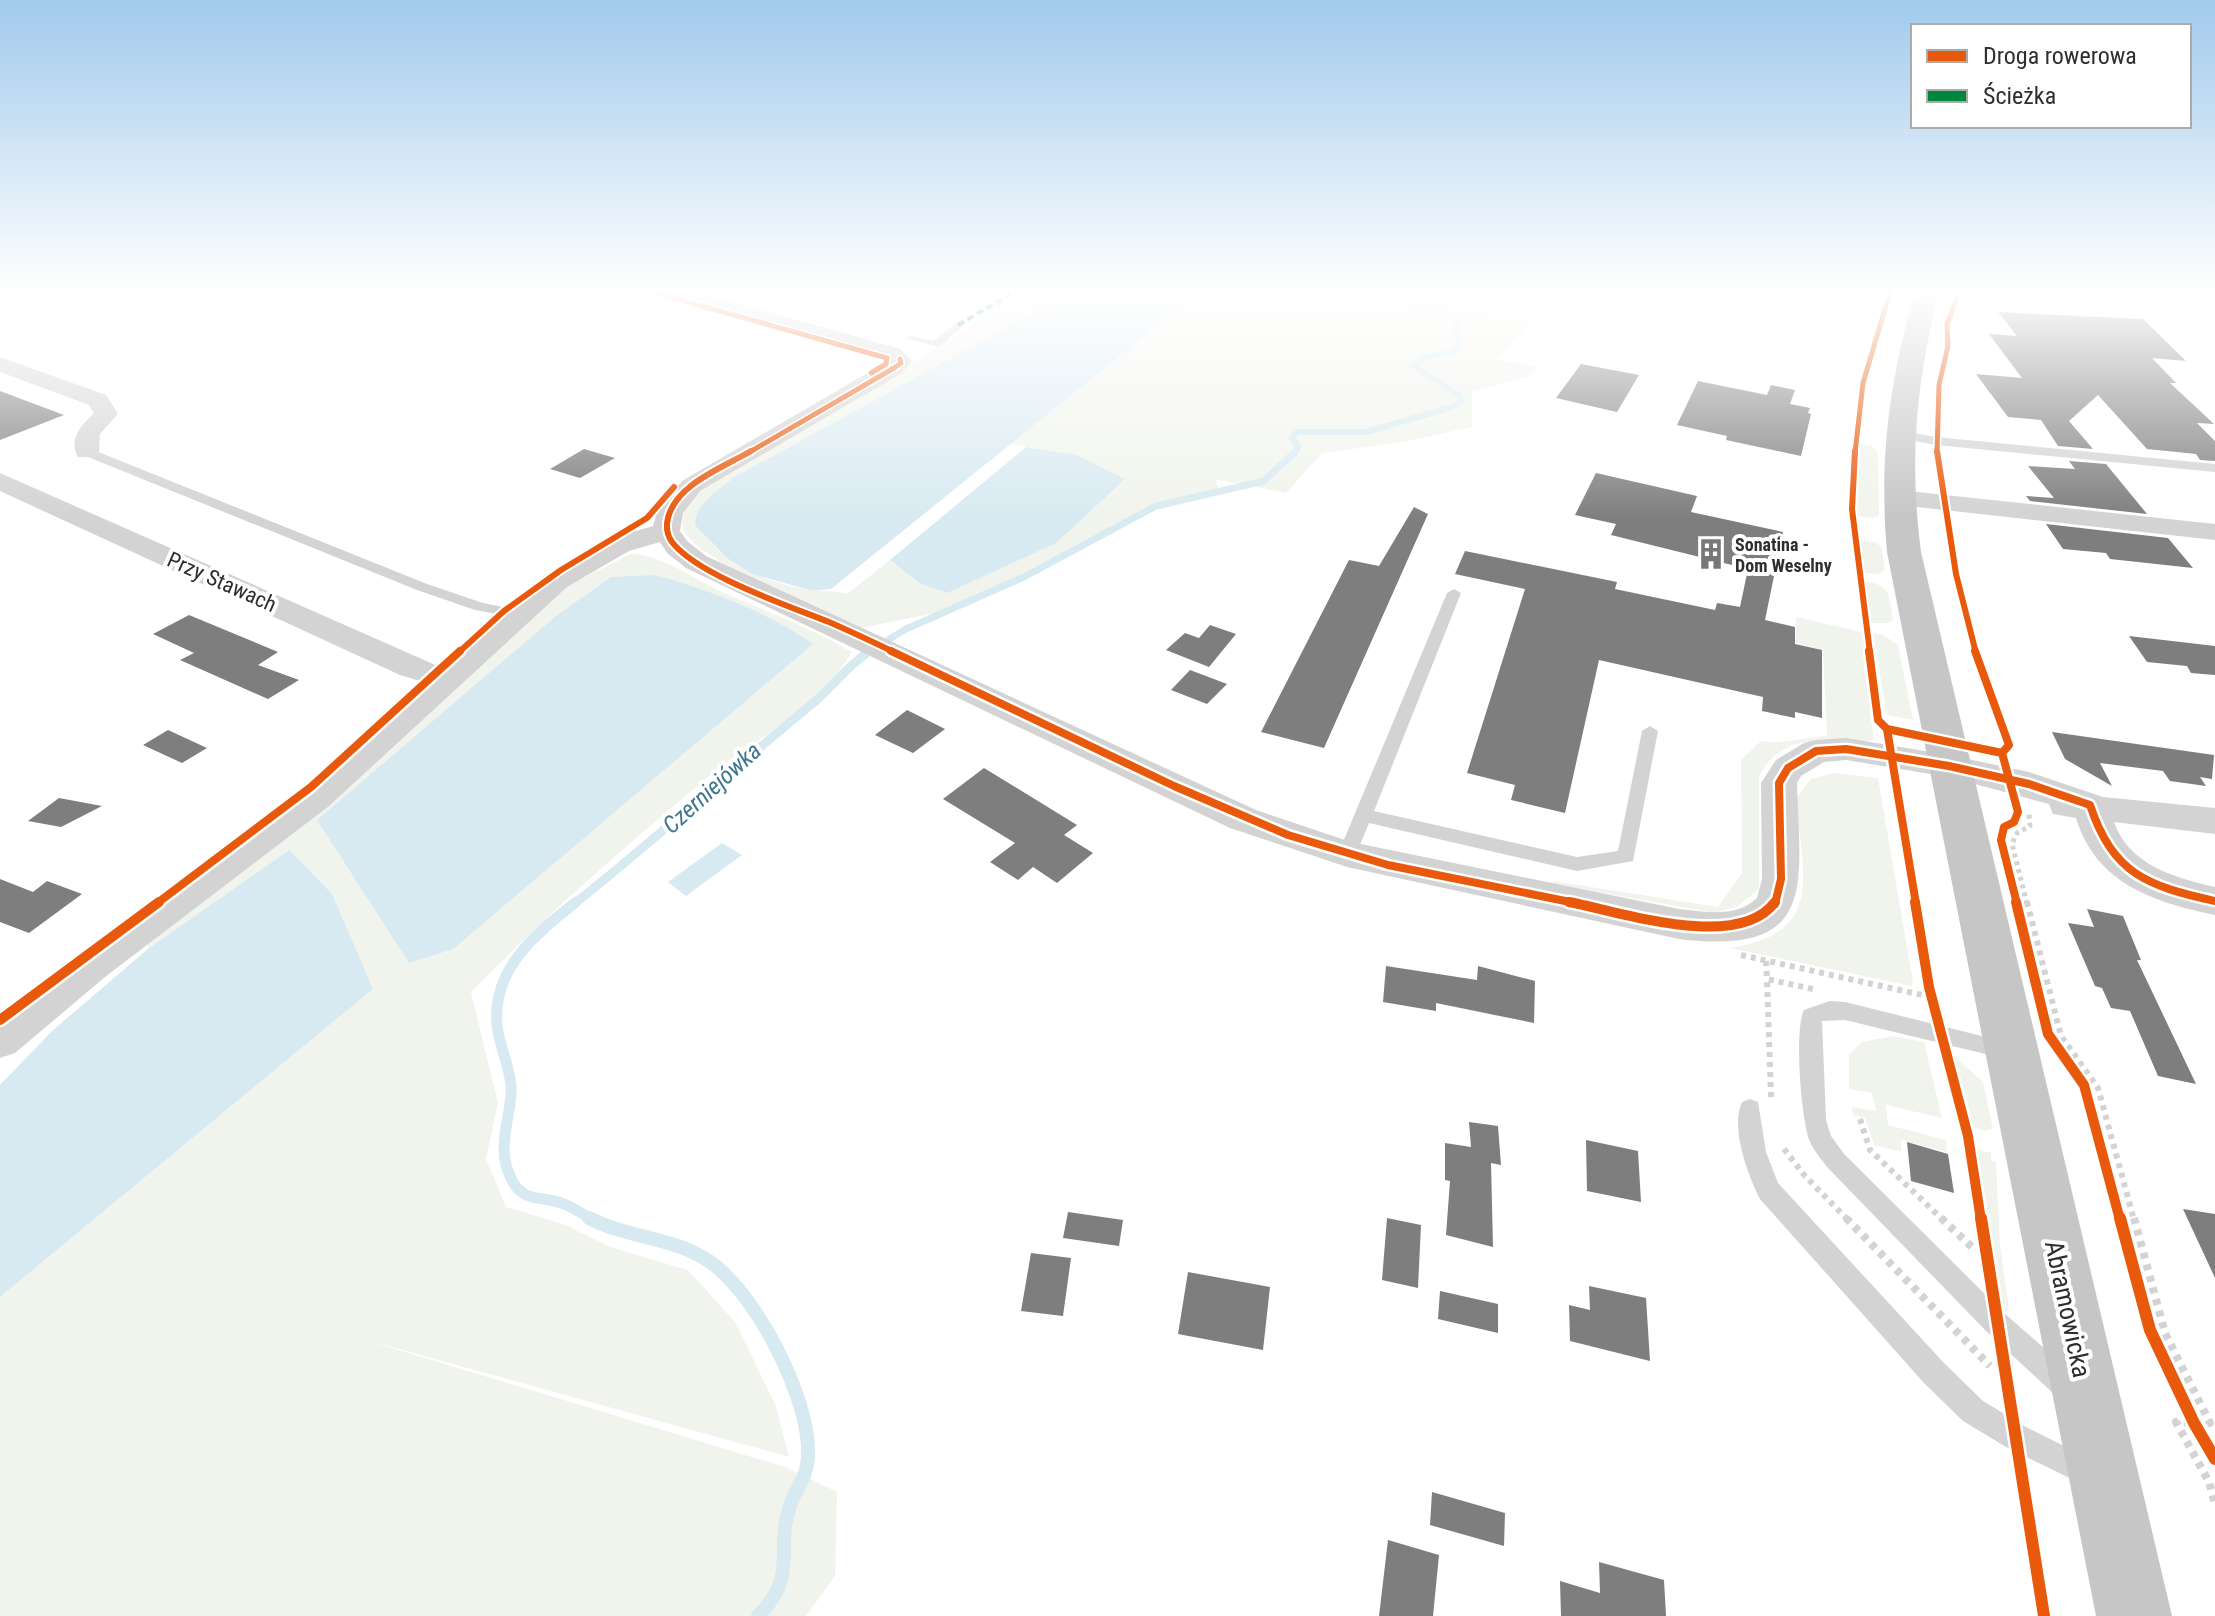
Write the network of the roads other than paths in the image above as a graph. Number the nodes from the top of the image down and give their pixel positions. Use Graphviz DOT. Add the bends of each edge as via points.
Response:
graph roads {
  1 [pos="9,367"];
  2 [pos="895,367"];
  3 [pos="1907,367"];
  4 [pos="1897,434"];
  5 [pos="87,452"];
  6 [pos="2215,468"];
  7 [pos="0,481"];
  8 [pos="1899,498"];
  9 [pos="666,531"];
  10 [pos="2215,532"];
  11 [pos="1454,593"];
  12 [pos="518,614"];
  13 [pos="445,679"];
  14 [pos="1650,731"];
  15 [pos="1951,776"];
  16 [pos="2090,805"];
  17 [pos="1362,815"];
  18 [pos="2215,821"];
  19 [pos="1347,854"];
  20 [pos="2215,901"];
  21 [pos="2021,1029"];
  22 [pos="0,1040"];
  23 [pos="1750,1109"];
  24 [pos="2089,1406"];
  25 [pos="2106,1482"];
  26 [pos="2134,1616"];
  1 -- 5 [label="street" via="98,400 106,414 88,433"];
  2 -- 9 [label="street" via="697,482 674,504"];
  3 -- 4 [label="main road, Abramowicka"];
  4 -- 6 [label="lane"];
  4 -- 8 [label="main road, Abramowicka"];
  5 -- 12 [label="lane" via="422,587"];
  7 -- 13 [label="street, Przy Stawach"];
  8 -- 10 [label="street"];
  8 -- 15 [label="main road, Abramowicka" via="1909,582"];
  9 -- 12 [label="street" via="630,540 589,560"];
  9 -- 19 [label="street" via="696,562 1243,819"];
  11 -- 17 [label="lane"];
  12 -- 13 [label="street"];
  13 -- 22 [label="street" via="316,797"];
  14 -- 17 [label="lane" via="1626,856 1577,864"];
  15 -- 16 [label="street" via="2029,784"];
  15 -- 16 [label="street" via="2026,805"];
  15 -- 19 [label="street" via="1796,763 1784,772 1777,791 1778,899 1762,917 1743,924 1679,924"];
  15 -- 21 [label="main road, Abramowicka"];
  16 -- 18 [label="street"];
  16 -- 20 [label="street" via="2103,840 2134,874 2170,892"];
  17 -- 19 [label="lane"];
  21 -- 24 [label="main road, Abramowicka"];
  21 -- 24 [label="lane" via="1942,1034 1845,1011 1812,1016 1815,1120 1836,1161 1982,1309"];
  23 -- 25 [label="lane" via="1752,1151 1769,1191 1934,1373 1973,1411"];
  24 -- 25 [label="main road, Abramowicka"];
  25 -- 26 [label="main road, Abramowicka"];
}
